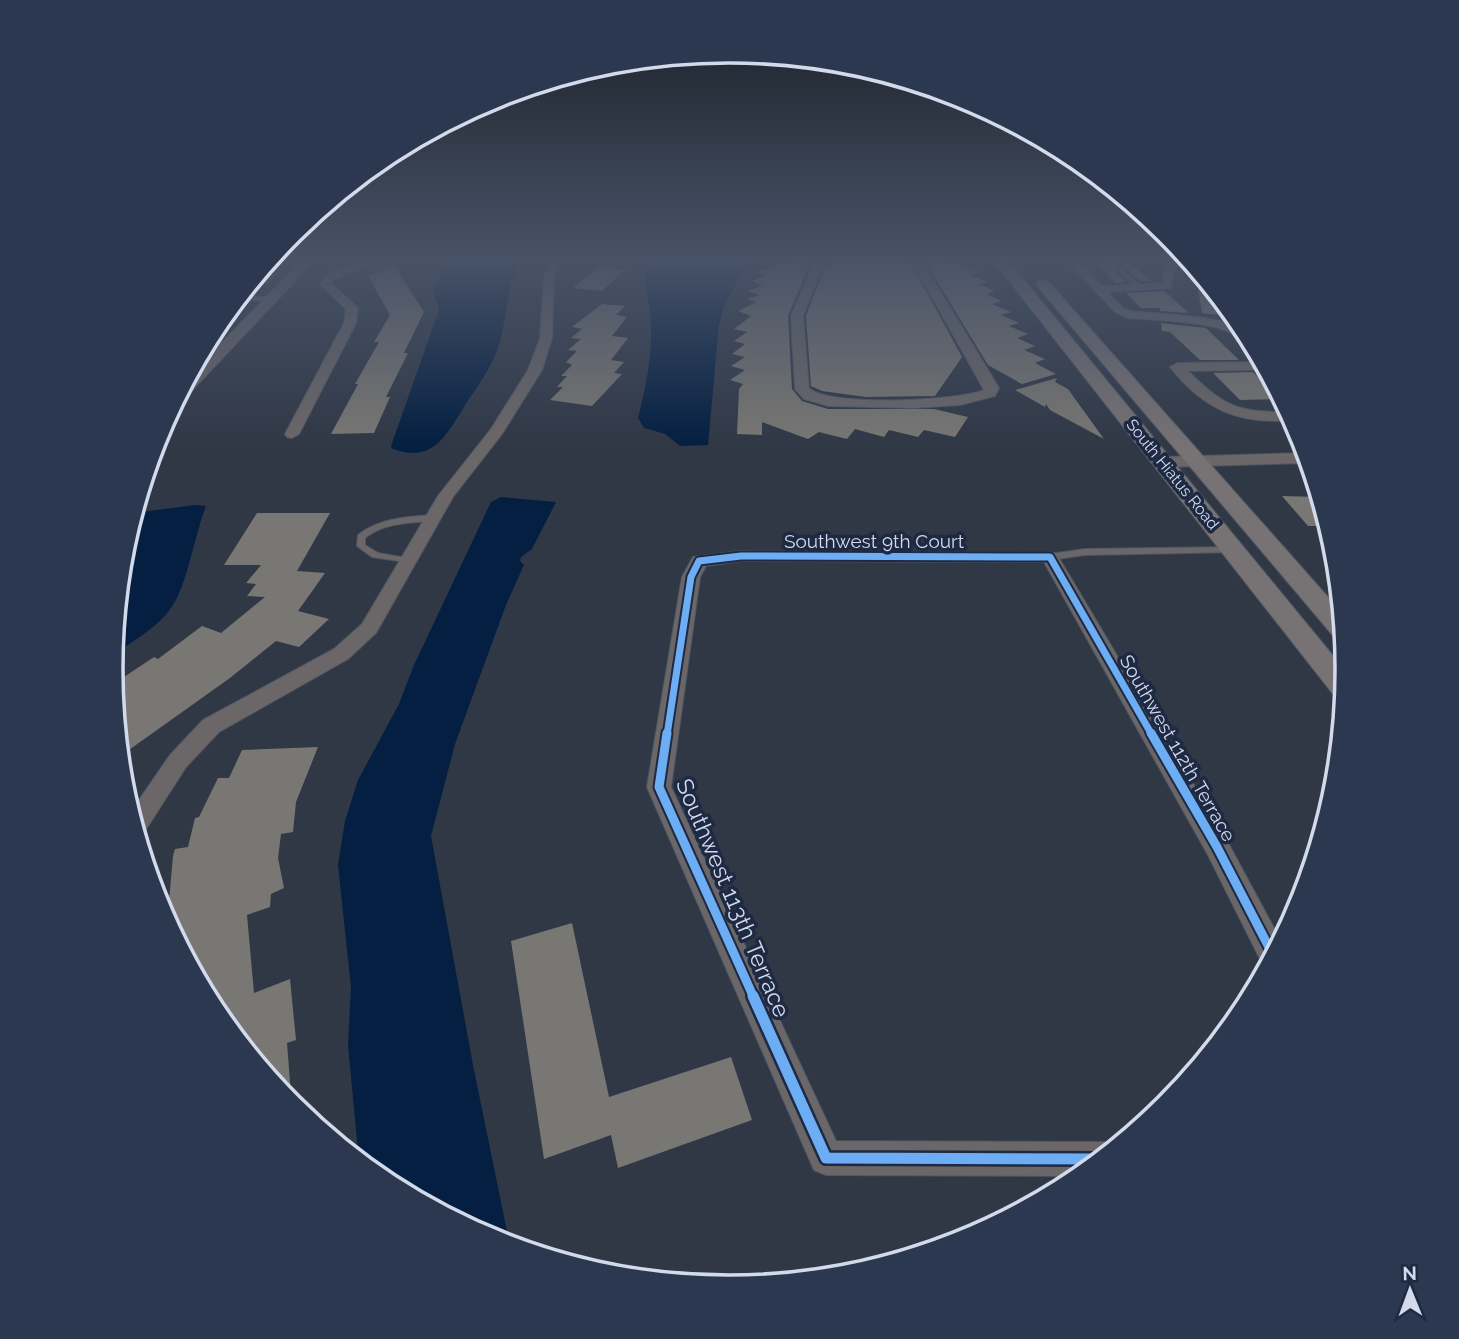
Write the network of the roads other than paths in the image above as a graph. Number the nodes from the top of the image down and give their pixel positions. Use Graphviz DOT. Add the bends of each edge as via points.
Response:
graph roads {
  1 [pos="250,320"];
  2 [pos="350,320"];
  3 [pos="547,320"];
  4 [pos="797,320"];
  5 [pos="952,320"];
  6 [pos="1049,320"];
  7 [pos="1075,320"];
  8 [pos="1176,320"];
  9 [pos="1231,329"];
  10 [pos="1254,365"];
  11 [pos="201,372"];
  12 [pos="1280,416"];
  13 [pos="292,434"];
  14 [pos="1298,458"];
  15 [pos="1196,461"];
  16 [pos="1164,462"];
  17 [pos="433,518"];
  18 [pos="1233,550"];
  19 [pos="1050,557"];
  20 [pos="409,561"];
  21 [pos="699,561"];
  22 [pos="1334,619"];
  23 [pos="1336,678"];
  24 [pos="142,816"];
  25 [pos="1269,947"];
  26 [pos="1088,1159"];
  1 -- 11 [label="street"];
  2 -- 13 [label="street"];
  3 -- 17 [label="street" via="546,338 519,400"];
  4 -- 5 [label="street" via="802,389 809,396 828,402 984,397 992,388"];
  6 -- 16 [label="main road, South Hiatus Road"];
  7 -- 15 [label="main road, South Hiatus Road"];
  8 -- 9 [label="street"];
  10 -- 12 [label="street" via="1177,367 1226,411"];
  14 -- 15 [label="street"];
  15 -- 16 [label="street"];
  15 -- 22 [label="main road, South Hiatus Road"];
  16 -- 18 [label="main road, South Hiatus Road"];
  17 -- 20 [label="street"];
  17 -- 20 [label="lane" via="391,521 370,528 361,537 361,546 375,555"];
  18 -- 19 [label="lane" via="1085,552"];
  18 -- 23 [label="main road, South Hiatus Road"];
  19 -- 21 [label="street, Southwest 9th Court" via="741,556"];
  19 -- 25 [label="street, Southwest 112th Terrace" via="1217,847"];
  20 -- 24 [label="street" via="369,628 341,654 211,726 178,761"];
  21 -- 26 [label="street, Southwest 113th Terrace" via="691,577 659,787 826,1158"];
}
